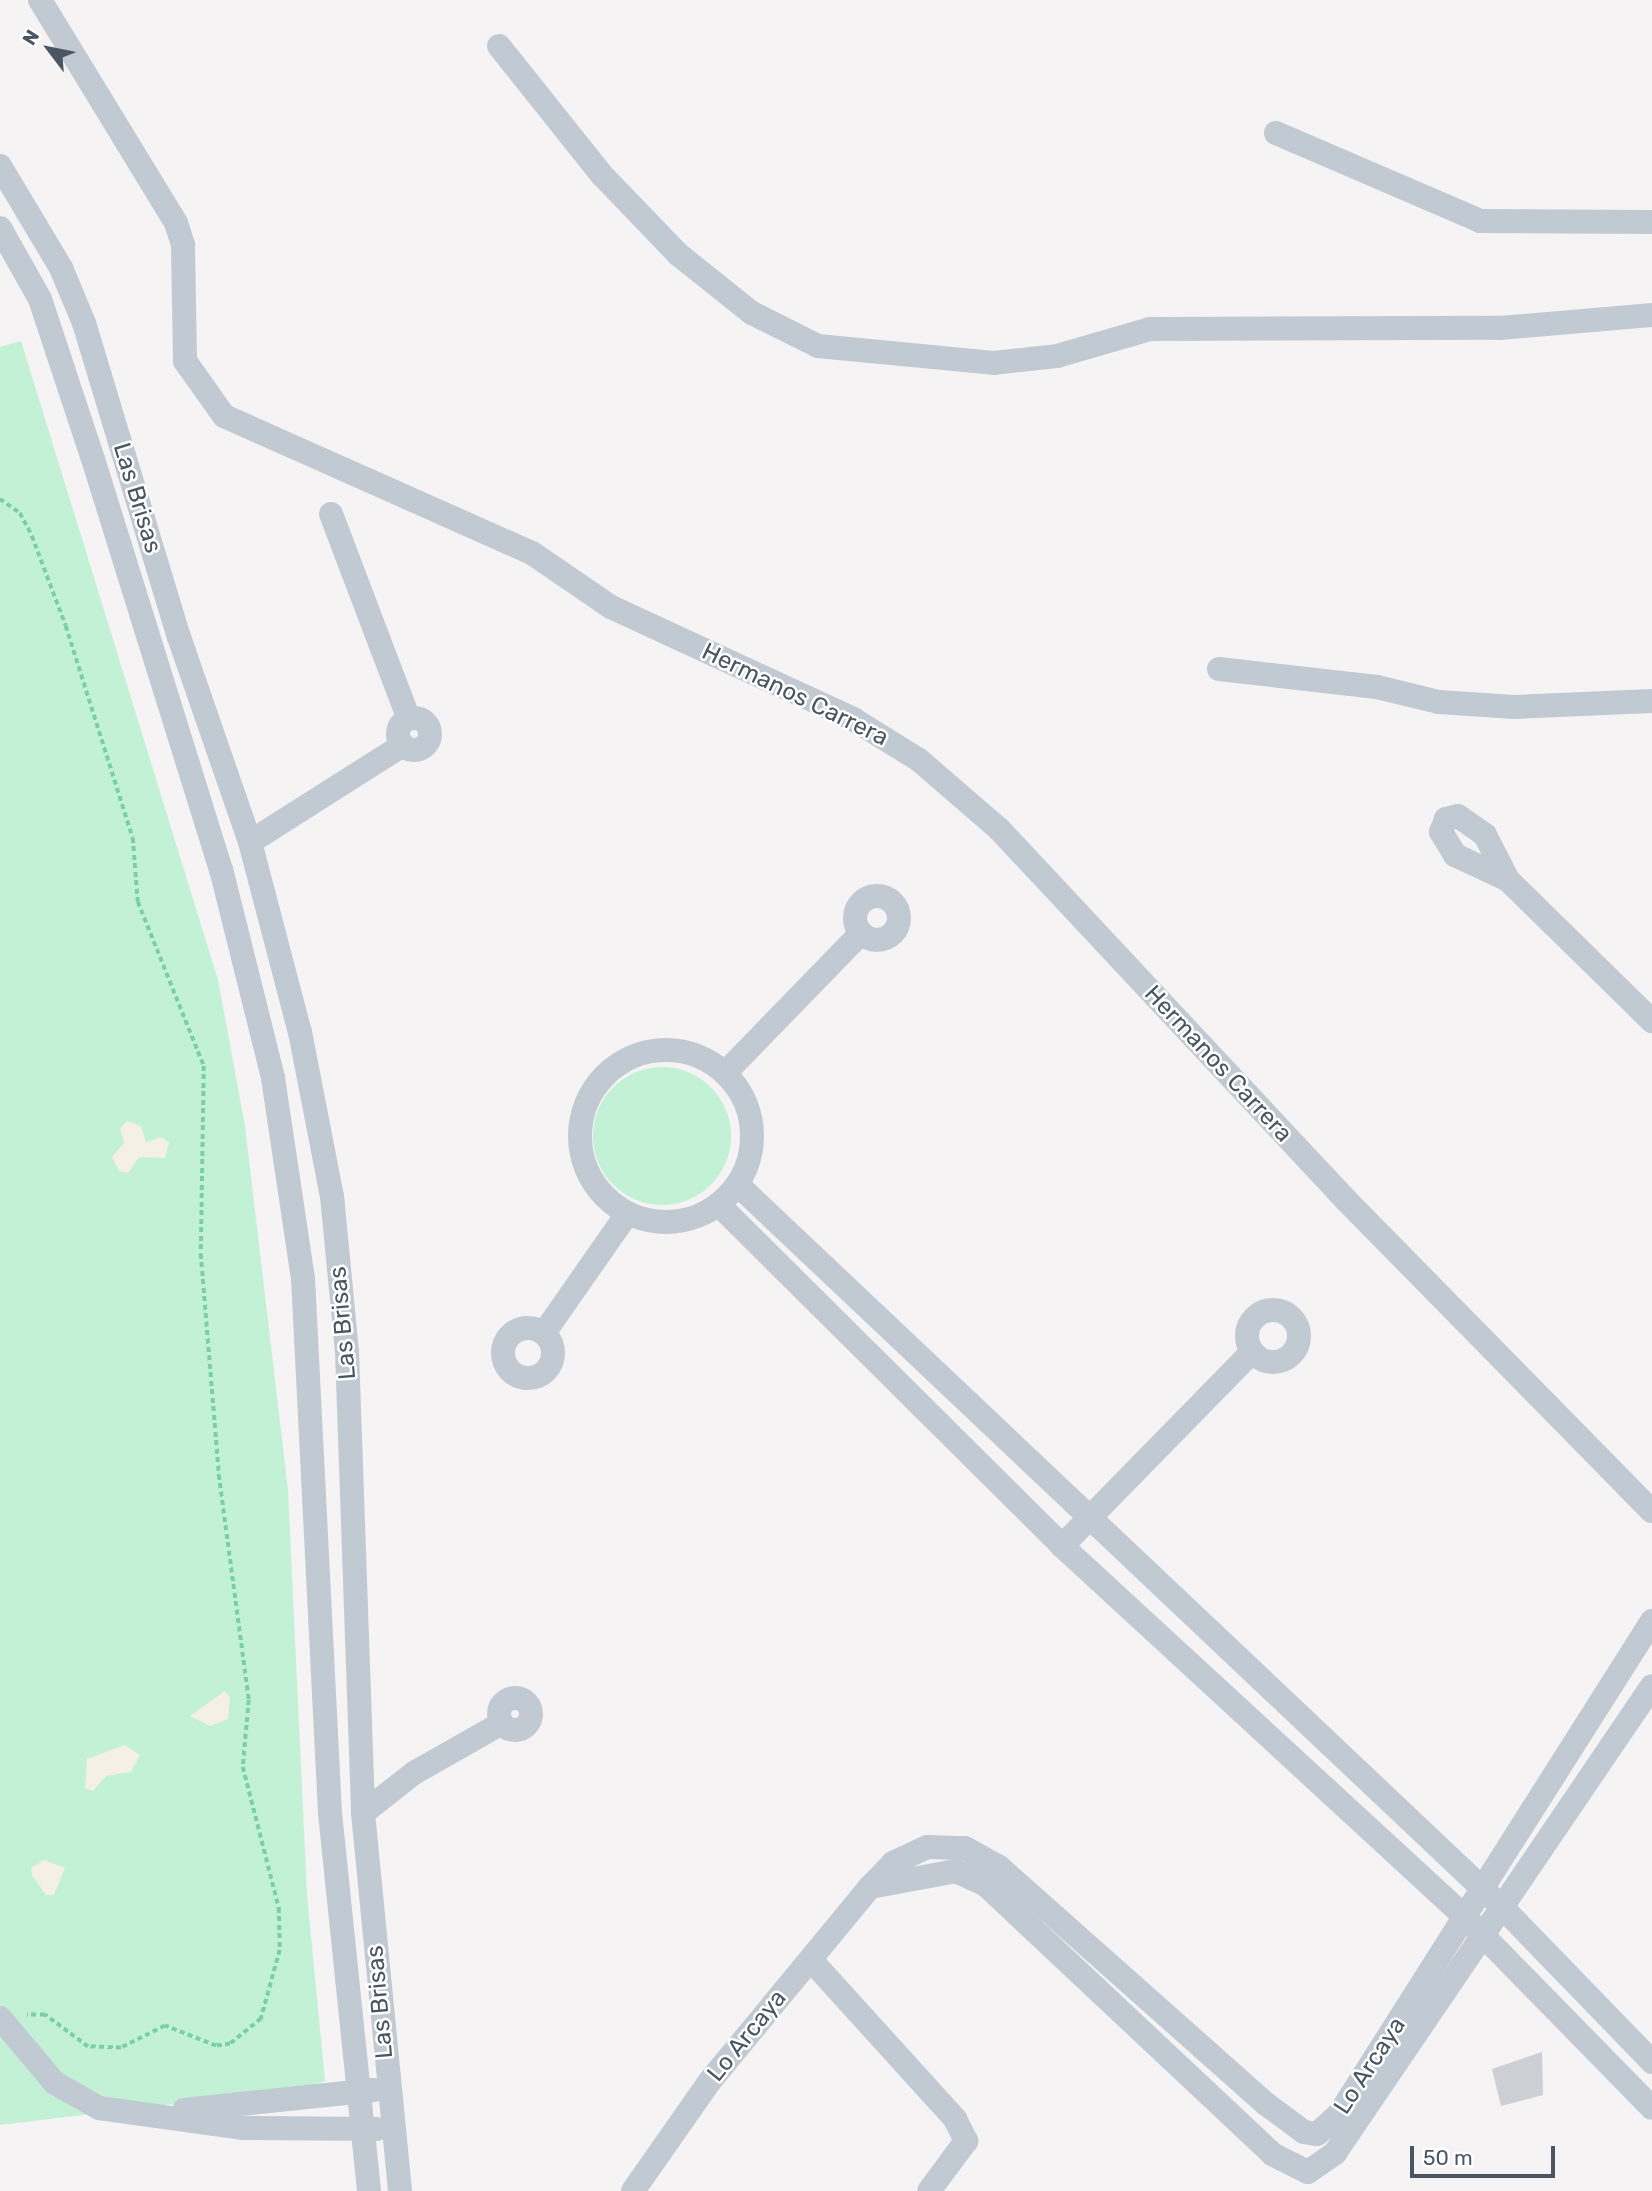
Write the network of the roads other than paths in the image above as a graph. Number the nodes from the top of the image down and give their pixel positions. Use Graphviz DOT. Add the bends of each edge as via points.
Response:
graph roads {
  1 [pos="40,0"];
  2 [pos="499,46"];
  3 [pos="1276,133"];
  4 [pos="0,166"];
  5 [pos="1652,222"];
  6 [pos="0,228"];
  7 [pos="1652,315"];
  8 [pos="331,514"];
  9 [pos="1219,669"];
  10 [pos="1652,701"];
  11 [pos="211,839"];
  12 [pos="250,842"];
  13 [pos="220,869"];
  14 [pos="1508,880"];
  15 [pos="861,933"];
  16 [pos="1652,1021"];
  17 [pos="726,1072"];
  18 [pos="738,1185"];
  19 [pos="719,1205"];
  20 [pos="627,1214"];
  21 [pos="544,1333"];
  22 [pos="1252,1352"];
  23 [pos="1652,1511"];
  24 [pos="1084,1518"];
  25 [pos="1062,1546"];
  26 [pos="1652,1621"];
  27 [pos="1652,1686"];
  28 [pos="1589,1721"];
  29 [pos="502,1723"];
  30 [pos="1613,1742"];
  31 [pos="363,1813"];
  32 [pos="330,1814"];
  33 [pos="870,1887"];
  34 [pos="1482,1891"];
  35 [pos="1502,1907"];
  36 [pos="1465,1917"];
  37 [pos="1482,1936"];
  38 [pos="811,1960"];
  39 [pos="3,2022"];
  40 [pos="1652,2062"];
  41 [pos="388,2088"];
  42 [pos="359,2092"];
  43 [pos="1652,2108"];
  44 [pos="154,2114"];
  45 [pos="394,2125"];
  46 [pos="363,2132"];
  47 [pos="1317,2134"];
  48 [pos="1308,2181"];
  49 [pos="369,2191"];
  50 [pos="400,2191"];
  51 [pos="633,2191"];
  52 [pos="929,2191"];
  1 -- 23 [label="street, Hermanos Carrera" via="176,223 183,245 186,361 225,416 532,553 611,607 853,719 919,760 1007,837 1346,1200"];
  2 -- 7 [label="street" via="602,176 678,254 752,313 818,346 993,363 1057,356 1150,329 1500,328"];
  3 -- 5 [label="street" via="1480,221"];
  4 -- 12 [label="street, Las Brisas" via="61,268 84,323 179,638"];
  6 -- 11 [label="street, Las Brisas" via="40,299"];
  8 -- 12 [label="street" via="409,719 398,731 403,745"];
  9 -- 10 [label="street" via="1377,687 1439,702 1514,707"];
  11 -- 12 [label="street" via="233,832"];
  11 -- 13 [label="street, Las Brisas"];
  12 -- 13 [label="street" via="240,860"];
  12 -- 31 [label="street, Las Brisas" via="300,1032 332,1196 347,1351"];
  13 -- 32 [label="street, Las Brisas" via="273,1077 303,1278"];
  14 -- 16 [label="street"];
  15 -- 17 [label="street"];
  17 -- 18 [label="street" via="744,1097 753,1126 750,1157"];
  17 -- 20 [label="street" via="692,1054 643,1052 616,1065 595,1086 581,1133 587,1171 603,1196"];
  18 -- 19 [label="street"];
  18 -- 24 [label="street"];
  19 -- 20 [label="street" via="679,1221"];
  19 -- 25 [label="street"];
  20 -- 21 [label="street"];
  22 -- 24 [label="street" via="1191,1420"];
  24 -- 25 [label="street"];
  24 -- 34 [label="street"];
  25 -- 36 [label="street"];
  26 -- 28 [label="street, Lo Arcaya"];
  27 -- 30 [label="street, Lo Arcaya"];
  28 -- 30 [label="street"];
  28 -- 34 [label="street, Lo Arcaya"];
  29 -- 31 [label="street" via="414,1773"];
  30 -- 35 [label="street, Lo Arcaya"];
  31 -- 32 [label="street" via="359,1803 345,1797"];
  31 -- 41 [label="street, Las Brisas"];
  32 -- 42 [label="street, Las Brisas"];
  33 -- 38 [label="street, Lo Arcaya"];
  33 -- 47 [label="street, Lo Arcaya" via="893,1863 928,1847 965,1848 998,1866 1266,2104 1304,2132"];
  33 -- 48 [label="street" via="956,1871 986,1885 1272,2154"];
  34 -- 35 [label="street"];
  34 -- 36 [label="street, Lo Arcaya"];
  35 -- 37 [label="street, Lo Arcaya"];
  35 -- 40 [label="street"];
  36 -- 37 [label="street"];
  36 -- 47 [label="street, Lo Arcaya" via="1340,2113"];
  37 -- 43 [label="street"];
  37 -- 48 [label="street, Lo Arcaya" via="1335,2153"];
  38 -- 51 [label="street, Lo Arcaya" via="710,2081"];
  38 -- 52 [label="street" via="954,2119 966,2141"];
  39 -- 44 [label="street" via="66,2089 99,2108"];
  41 -- 42 [label="street"];
  41 -- 45 [label="street, Las Brisas"];
  42 -- 44 [label="street"];
  42 -- 46 [label="street, Las Brisas"];
  44 -- 46 [label="street" via="244,2128"];
  45 -- 46 [label="street"];
  45 -- 50 [label="street, Las Brisas"];
  46 -- 49 [label="street, Las Brisas"];
  47 -- 48 [label="street"];
}
